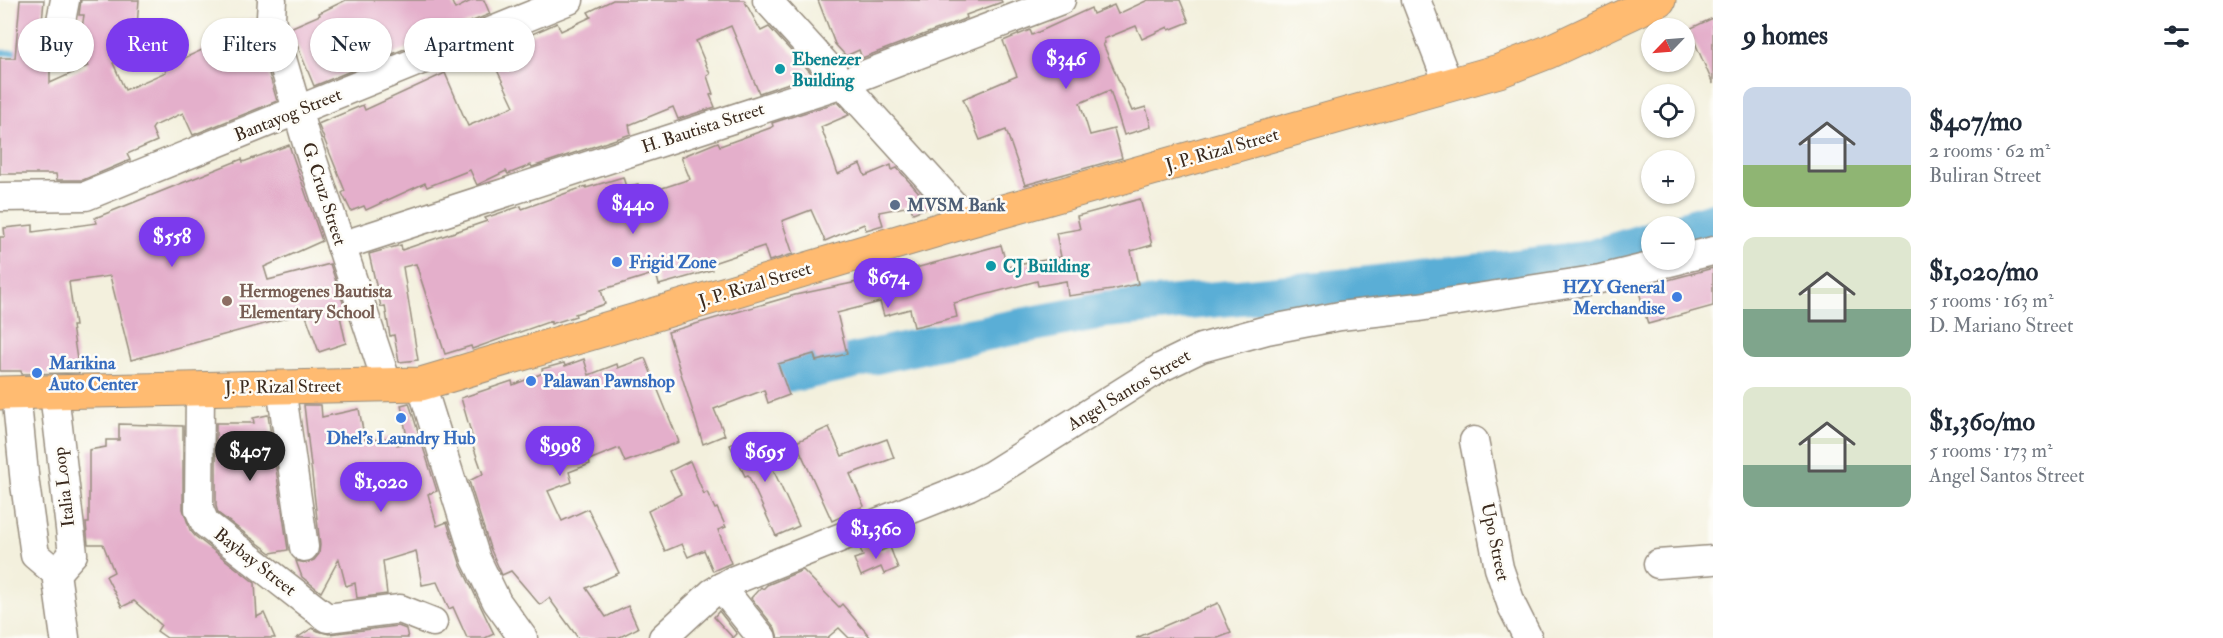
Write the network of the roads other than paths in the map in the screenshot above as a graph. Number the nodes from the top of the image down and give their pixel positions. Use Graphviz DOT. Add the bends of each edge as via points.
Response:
graph roads {
  1 [pos="272,0"];
  2 [pos="569,0"];
  3 [pos="767,0"];
  4 [pos="1061,0"];
  5 [pos="1416,0"];
  6 [pos="1659,0"];
  7 [pos="843,83"];
  8 [pos="1449,86"];
  9 [pos="298,112"];
  10 [pos="0,197"];
  11 [pos="968,221"];
  12 [pos="341,246"];
  13 [pos="1713,251"];
  14 [pos="1695,255"];
  15 [pos="1641,269"];
  16 [pos="421,384"];
  17 [pos="388,386"];
  18 [pos="281,387"];
  19 [pos="200,388"];
  20 [pos="8,393"];
  21 [pos="54,393"];
  22 [pos="1474,441"];
  23 [pos="63,480"];
  24 [pos="25,484"];
  25 [pos="304,547"];
  26 [pos="1713,560"];
  27 [pos="1658,564"];
  28 [pos="56,573"];
  29 [pos="721,587"];
  30 [pos="433,622"];
  31 [pos="65,638"];
  32 [pos="523,638"];
  33 [pos="663,638"];
  34 [pos="762,638"];
  35 [pos="1528,638"];
  1 -- 9 [label="street, G. Cruz Street" via="273,28"];
  2 -- 9 [label="street, Bantayog Street"];
  3 -- 7 [label="street"];
  4 -- 7 [label="street, H. Bautista Street"];
  5 -- 8 [label="street"];
  6 -- 8 [label="main road, J. P. Rizal Street" via="1548,52"];
  7 -- 11 [label="street"];
  7 -- 12 [label="street, H. Bautista Street"];
  8 -- 11 [label="main road, J. P. Rizal Street"];
  9 -- 10 [label="street, Bantayog Street" via="86,196"];
  9 -- 12 [label="street, G. Cruz Street"];
  11 -- 16 [label="main road, J. P. Rizal Street"];
  12 -- 17 [label="street, G. Cruz Street"];
  13 -- 14 [label="street"];
  15 -- 29 [label="street, Angel Santos Street" via="1600,279 1340,316 1201,348 1162,367 976,483"];
  16 -- 17 [label="main road, J. P. Rizal Street"];
  16 -- 32 [label="street" via="476,559 497,602"];
  17 -- 18 [label="main road, J. P. Rizal Street"];
  18 -- 19 [label="main road, J. P. Rizal Street"];
  18 -- 25 [label="street"];
  19 -- 21 [label="main road, J. P. Rizal Street"];
  19 -- 30 [label="street, Baybay Street" via="199,509 205,523 327,618 400,609"];
  20 -- 21 [label="main road, J. P. Rizal Street"];
  20 -- 24 [label="street"];
  21 -- 23 [label="street, Italia Loop"];
  22 -- 35 [label="street, Upo Street" via="1499,568"];
  23 -- 24 [label="street"];
  23 -- 28 [label="street, Italia Loop" via="73,554"];
  24 -- 28 [label="street" via="35,555"];
  26 -- 27 [label="street"];
  28 -- 31 [label="street"];
  29 -- 33 [label="street, Angel Santos Street"];
  29 -- 34 [label="street"];
}
